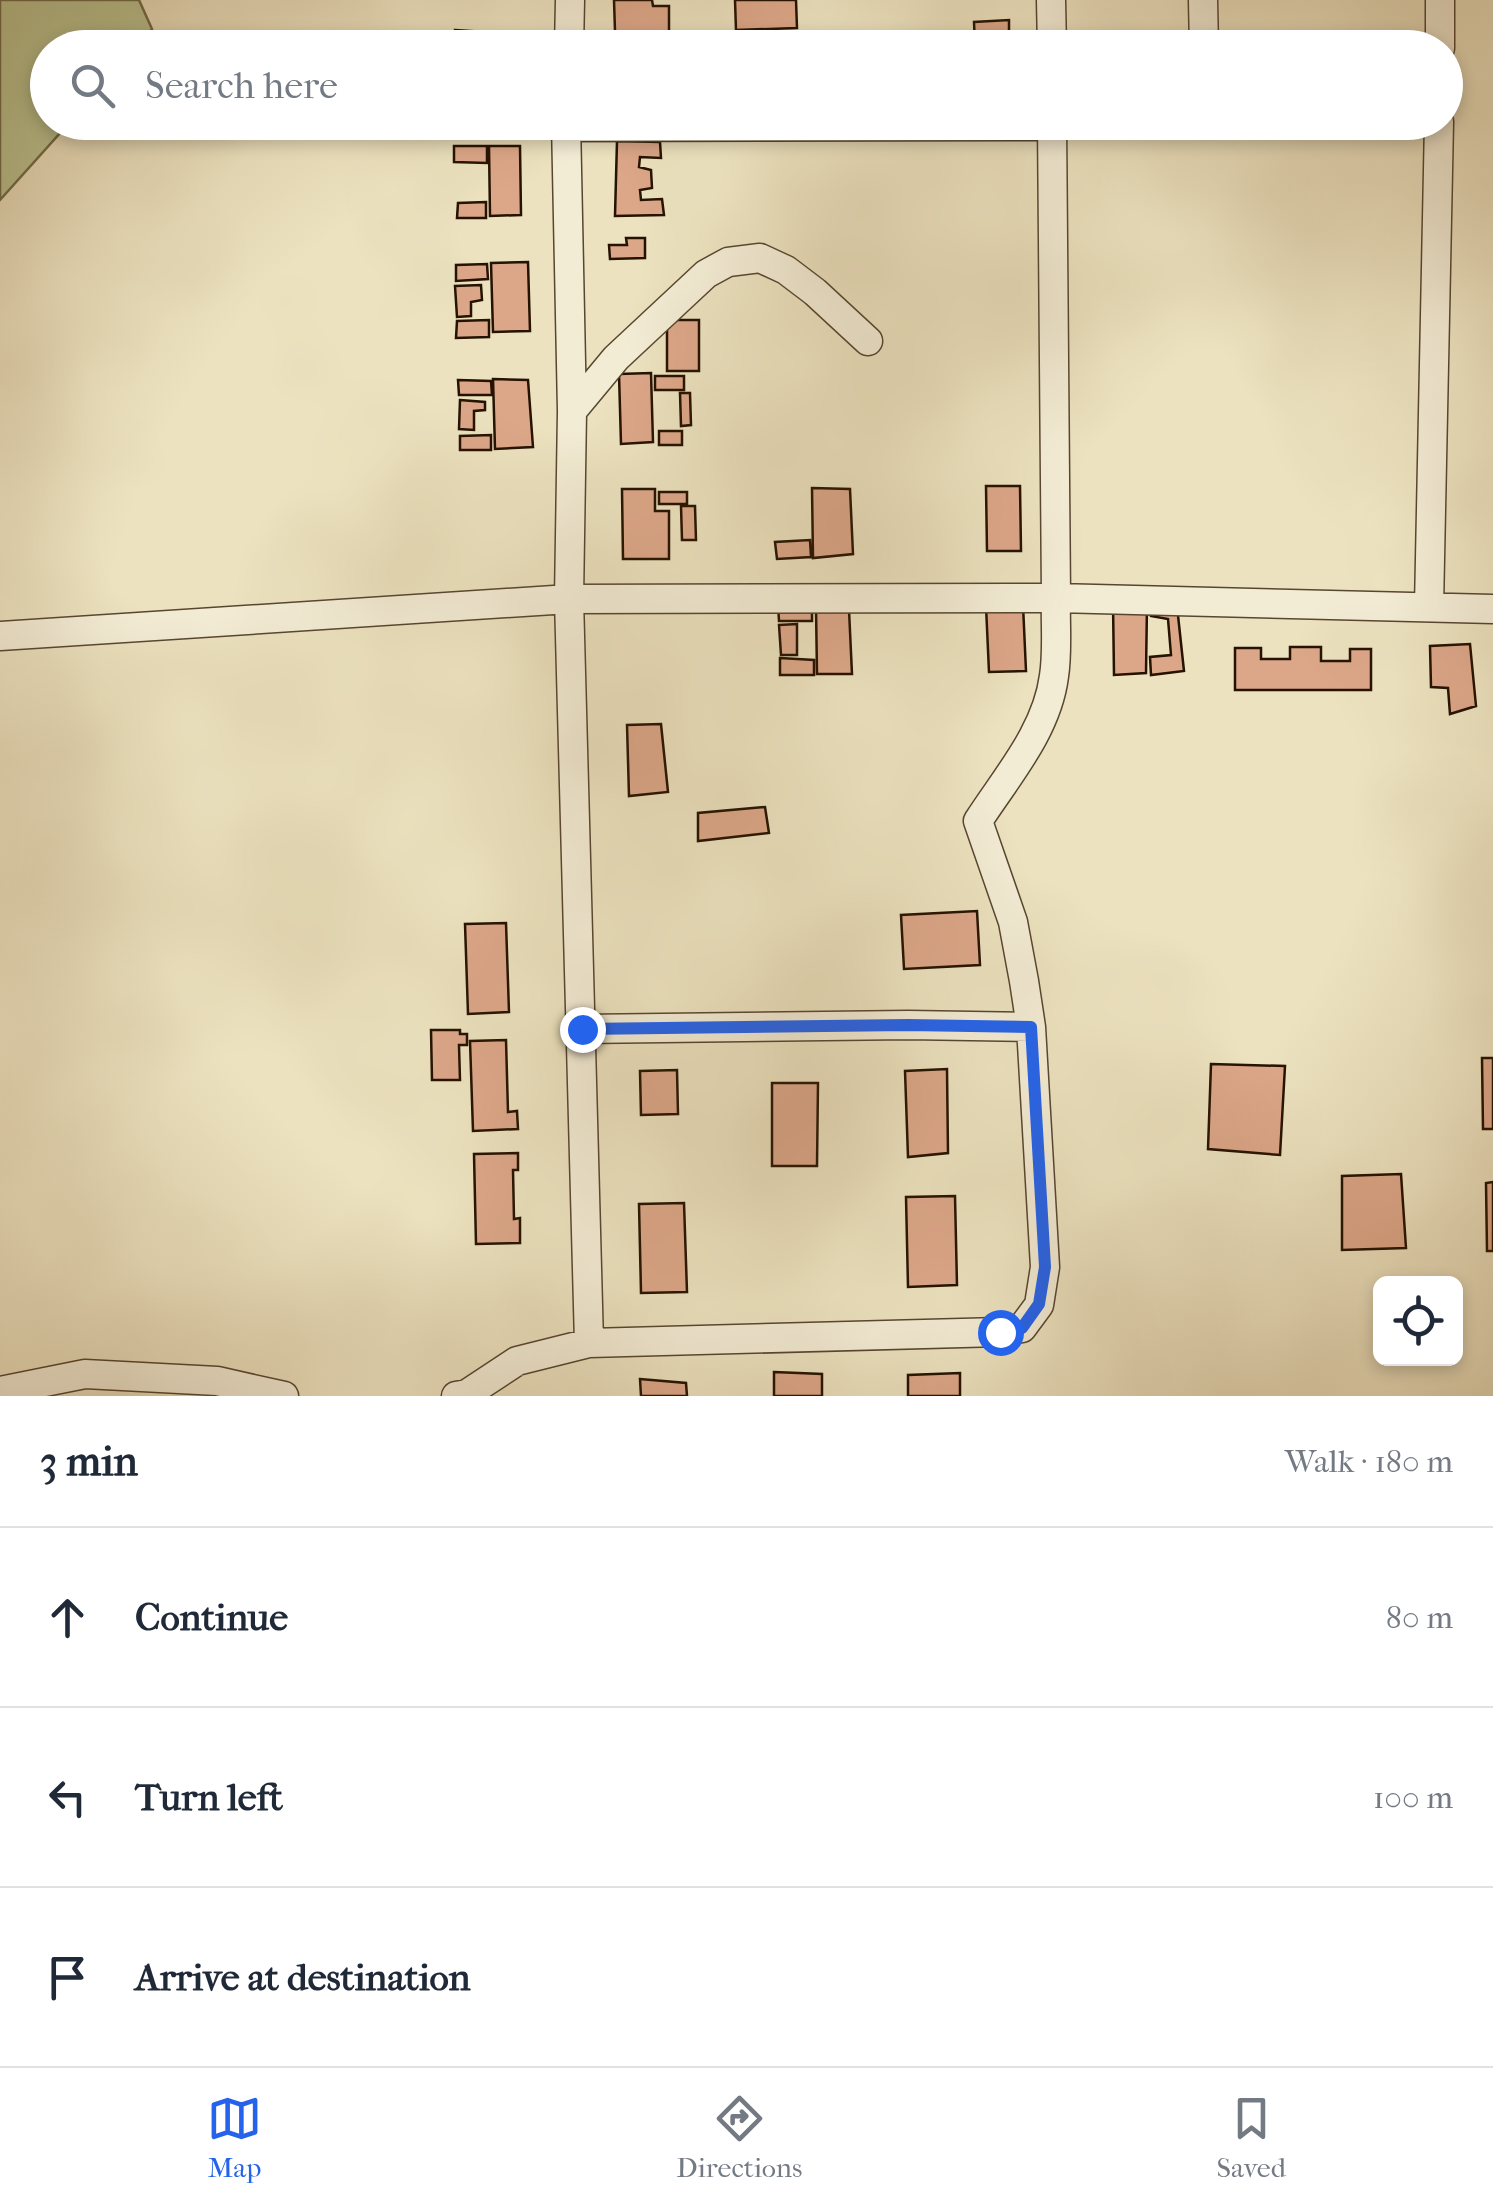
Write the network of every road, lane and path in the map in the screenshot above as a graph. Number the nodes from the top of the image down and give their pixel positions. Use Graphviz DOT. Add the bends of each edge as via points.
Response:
graph roads {
  1 [pos="570,0"];
  2 [pos="1051,0"];
  3 [pos="1203,0"];
  4 [pos="1440,0"];
  5 [pos="569,30"];
  6 [pos="1052,30"];
  7 [pos="1204,30"];
  8 [pos="1440,30"];
  9 [pos="566,140"];
  10 [pos="1052,140"];
  11 [pos="1439,140"];
  12 [pos="868,342"];
  13 [pos="572,410"];
  14 [pos="1056,598"];
  15 [pos="569,599"];
  16 [pos="1429,607"];
  17 [pos="1493,609"];
  18 [pos="0,636"];
  19 [pos="1031,1027"];
  20 [pos="582,1029"];
  21 [pos="589,1342"];
  22 [pos="0,1391"];
  23 [pos="284,1396"];
  24 [pos="456,1396"];
  1 -- 5 [label="street"];
  2 -- 6 [label="street"];
  3 -- 7 [label="street"];
  4 -- 8 [label="street"];
  9 -- 13 [label="street"];
  10 -- 14 [label="street"];
  11 -- 16 [label="street"];
  12 -- 13 [label="street" via="786,270 760,258 728,262 706,274 616,358"];
  13 -- 15 [label="street"];
  14 -- 15 [label="street"];
  14 -- 16 [label="street"];
  14 -- 19 [label="street" via="1047,708 978,821 1013,922"];
  15 -- 18 [label="street"];
  15 -- 20 [label="street"];
  16 -- 17 [label="street"];
  19 -- 20 [label="street"];
  19 -- 21 [label="street" via="1045,1267 1039,1304 1022,1328"];
  20 -- 21 [label="street"];
  21 -- 24 [label="street" via="518,1361"];
  22 -- 23 [label="street" via="86,1374 217,1381"];
}
